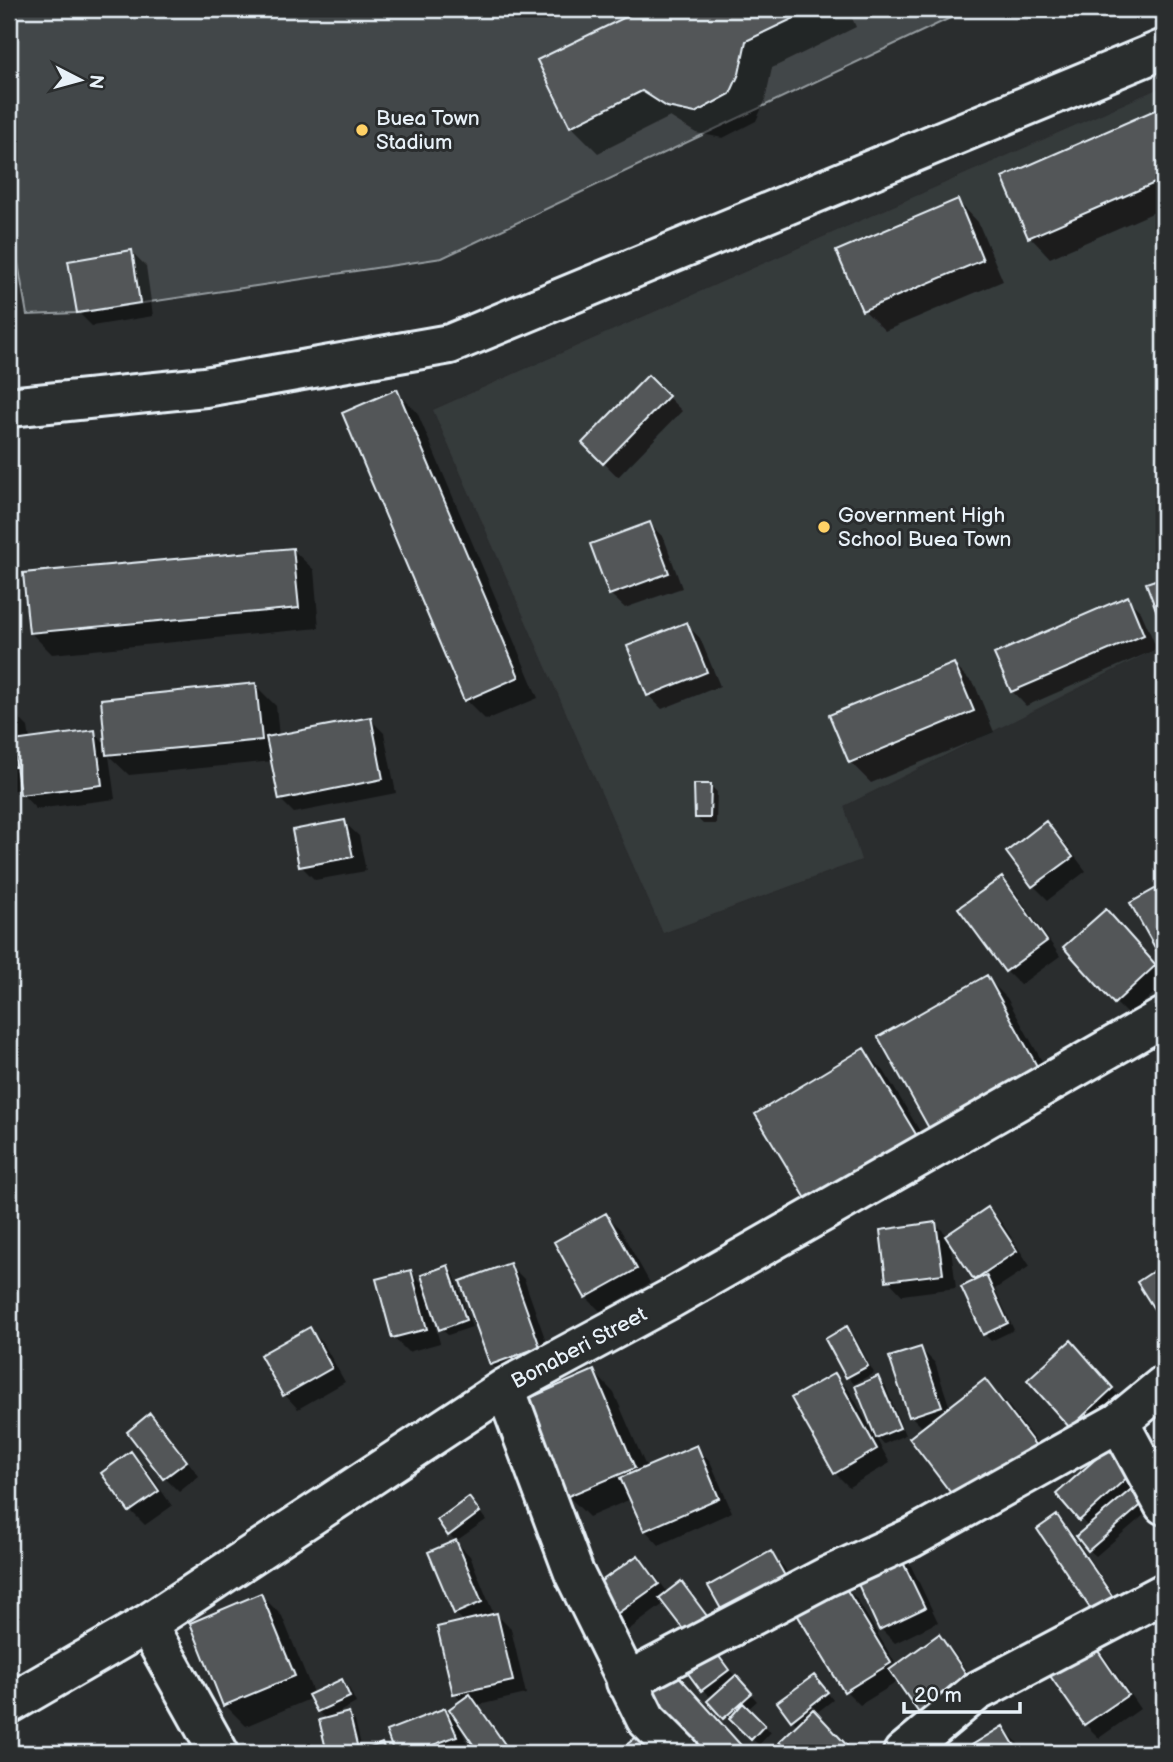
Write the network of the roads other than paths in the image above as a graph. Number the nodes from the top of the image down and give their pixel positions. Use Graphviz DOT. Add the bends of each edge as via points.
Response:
graph roads {
  1 [pos="1164,49"];
  2 [pos="9,407"];
  3 [pos="1164,1017"];
  4 [pos="1164,1385"];
  5 [pos="505,1388"];
  6 [pos="1119,1423"];
  7 [pos="1164,1505"];
  8 [pos="1164,1593"];
  9 [pos="147,1624"];
  10 [pos="626,1682"];
  11 [pos="9,1703"];
  12 [pos="219,1753"];
  13 [pos="680,1753"];
  14 [pos="902,1753"];
  1 -- 2 [label="street" via="450,344 205,387"];
  3 -- 5 [label="street, Bonaberi Street"];
  4 -- 6 [label="street"];
  5 -- 9 [label="street, Bonaberi Street"];
  5 -- 10 [label="street" via="574,1573"];
  6 -- 7 [label="street"];
  6 -- 10 [label="street" via="911,1538 826,1577"];
  8 -- 14 [label="street" via="976,1692"];
  9 -- 11 [label="street, Bonaberi Street"];
  9 -- 12 [label="street"];
  10 -- 13 [label="street" via="646,1719"];
}
